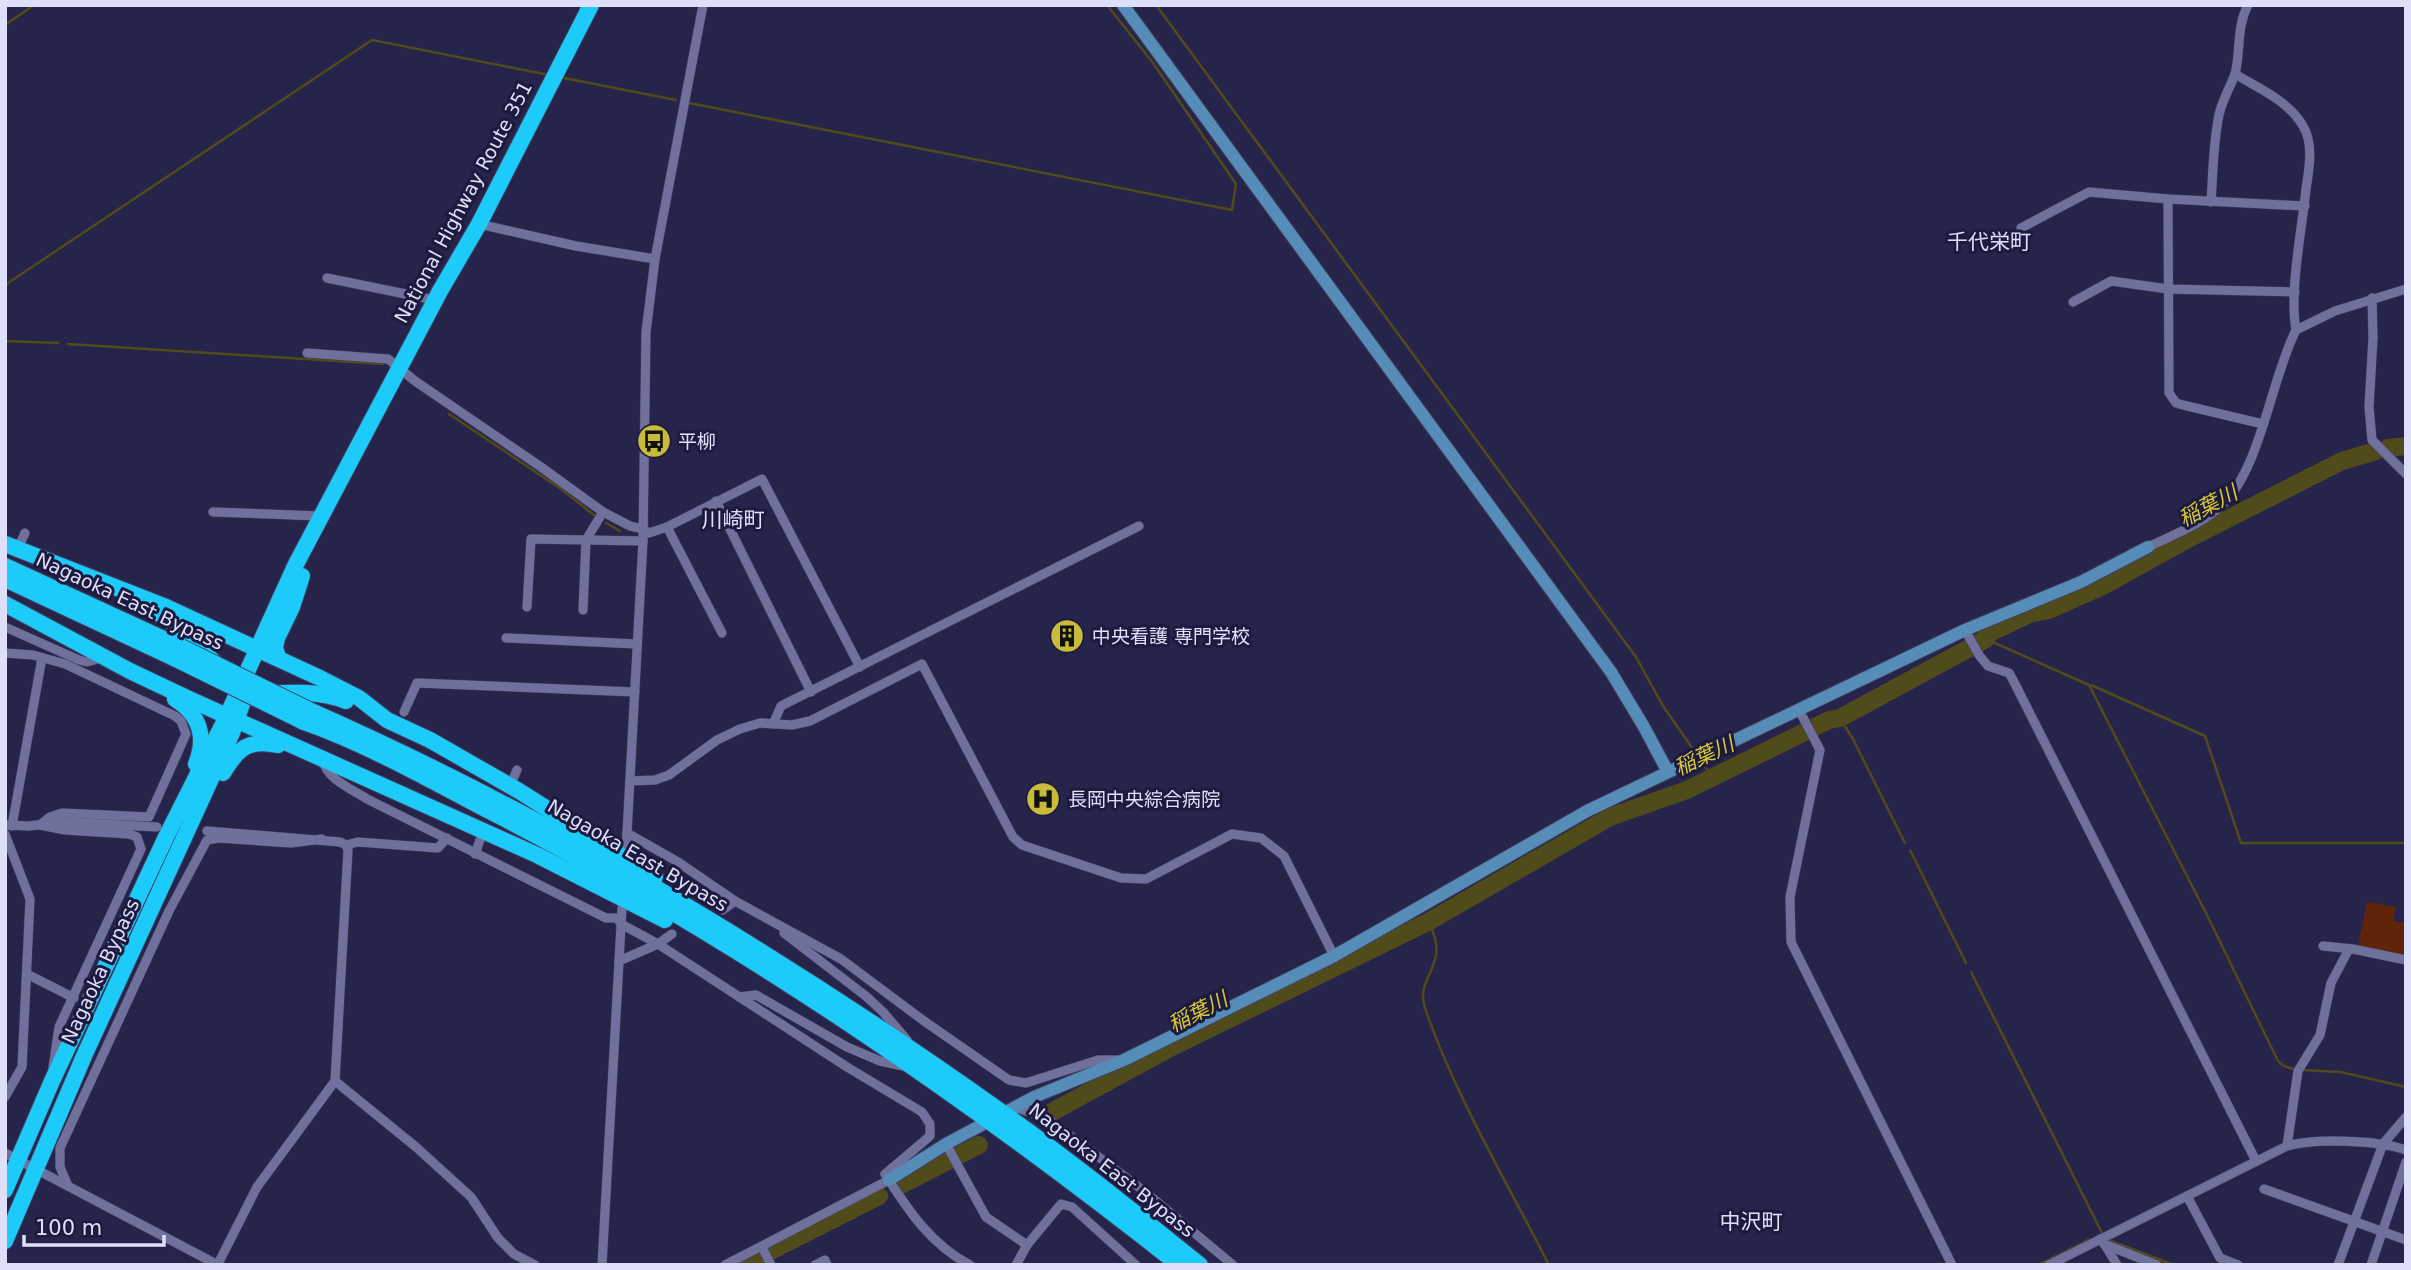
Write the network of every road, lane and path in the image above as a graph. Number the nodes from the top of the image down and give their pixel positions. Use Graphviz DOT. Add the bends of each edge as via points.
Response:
graph roads {
  1 [pos="591,5"];
  2 [pos="703,5"];
  3 [pos="1123,5"];
  4 [pos="2248,5"];
  5 [pos="2235,74"];
  6 [pos="2168,199"];
  7 [pos="2211,202"];
  8 [pos="2305,206"];
  9 [pos="479,224"];
  10 [pos="2021,228"];
  11 [pos="656,259"];
  12 [pos="327,278"];
  13 [pos="2168,289"];
  14 [pos="2406,289"];
  15 [pos="2295,292"];
  16 [pos="2372,299"];
  17 [pos="435,300"];
  18 [pos="2073,302"];
  19 [pos="2296,330"];
  20 [pos="307,353"];
  21 [pos="399,368"];
  22 [pos="373,418"];
  23 [pos="2263,424"];
  24 [pos="2406,474"];
  25 [pos="716,501"];
  26 [pos="213,512"];
  27 [pos="603,512"];
  28 [pos="320,516"];
  29 [pos="1139,526"];
  30 [pos="667,527"];
  31 [pos="643,529"];
  32 [pos="25,533"];
  33 [pos="586,540"];
  34 [pos="643,541"];
  35 [pos="12,545"];
  36 [pos="2148,547"];
  37 [pos="5,566"];
  38 [pos="5,579"];
  39 [pos="136,597"];
  40 [pos="5,604"];
  41 [pos="527,607"];
  42 [pos="583,610"];
  43 [pos="5,627"];
  44 [pos="1967,633"];
  45 [pos="722,634"];
  46 [pos="506,638"];
  47 [pos="637,644"];
  48 [pos="267,652"];
  49 [pos="5,653"];
  50 [pos="178,653"];
  51 [pos="105,657"];
  52 [pos="42,658"];
  53 [pos="67,660"];
  54 [pos="860,667"];
  55 [pos="130,671"];
  56 [pos="635,692"];
  57 [pos="811,692"];
  58 [pos="238,701"];
  59 [pos="404,712"];
  60 [pos="1800,713"];
  61 [pos="307,716"];
  62 [pos="387,720"];
  63 [pos="773,724"];
  64 [pos="323,760"];
  65 [pos="1668,772"];
  66 [pos="630,781"];
  67 [pos="8,825"];
  68 [pos="40,825"];
  69 [pos="207,831"];
  70 [pos="627,833"];
  71 [pos="5,834"];
  72 [pos="167,838"];
  73 [pos="447,838"];
  74 [pos="322,839"];
  75 [pos="480,840"];
  76 [pos="346,845"];
  77 [pos="626,851"];
  78 [pos="475,854"];
  79 [pos="735,901"];
  80 [pos="622,908"];
  81 [pos="723,910"];
  82 [pos="763,916"];
  83 [pos="621,924"];
  84 [pos="672,934"];
  85 [pos="658,944"];
  86 [pos="2323,946"];
  87 [pos="2349,949"];
  88 [pos="1334,956"];
  89 [pos="2406,960"];
  90 [pos="620,961"];
  91 [pos="27,974"];
  92 [pos="788,984"];
  93 [pos="739,997"];
  94 [pos="74,998"];
  95 [pos="844,1003"];
  96 [pos="1124,1060"];
  97 [pos="916,1062"];
  98 [pos="52,1081"];
  99 [pos="335,1081"];
  100 [pos="5,1097"];
  101 [pos="1003,1113"];
  102 [pos="2406,1117"];
  103 [pos="2383,1144"];
  104 [pos="2287,1146"];
  105 [pos="948,1148"];
  106 [pos="2406,1150"];
  107 [pos="12,1156"];
  108 [pos="2256,1161"];
  109 [pos="2406,1162"];
  110 [pos="36,1168"];
  111 [pos="889,1180"];
  112 [pos="68,1186"];
  113 [pos="2264,1189"];
  114 [pos="5,1190"];
  115 [pos="2188,1196"];
  116 [pos="2354,1222"];
  117 [pos="2382,1232"];
  118 [pos="2406,1240"];
  119 [pos="5,1241"];
  120 [pos="2102,1242"];
  121 [pos="1027,1245"];
  122 [pos="761,1247"];
  123 [pos="219,1265"];
  124 [pos="535,1265"];
  125 [pos="602,1265"];
  126 [pos="725,1265"];
  127 [pos="771,1265"];
  128 [pos="816,1265"];
  129 [pos="827,1265"];
  130 [pos="970,1265"];
  131 [pos="1016,1265"];
  132 [pos="1136,1265"];
  133 [pos="1179,1265"];
  134 [pos="1200,1265"];
  135 [pos="1233,1265"];
  136 [pos="1952,1265"];
  137 [pos="2049,1265"];
  138 [pos="2117,1265"];
  139 [pos="2157,1265"];
  140 [pos="2238,1265"];
  141 [pos="2338,1265"];
  142 [pos="2371,1265"];
  1 -- 9 [label="highway, National Highway Route 351"];
  2 -- 11 [label="street"];
  3 -- 65 [label="street" via="1611,672"];
  4 -- 5 [label="street"];
  5 -- 7 [label="street" via="2218,118"];
  5 -- 8 [label="street" via="2282,103 2303,126 2310,151"];
  6 -- 7 [label="street"];
  6 -- 10 [label="street" via="2089,192"];
  6 -- 13 [label="street"];
  7 -- 8 [label="street"];
  8 -- 15 [label="street"];
  9 -- 11 [label="street"];
  9 -- 17 [label="highway, National Highway Route 351"];
  11 -- 31 [label="street" via="646,332"];
  12 -- 17 [label="street"];
  13 -- 15 [label="street"];
  13 -- 18 [label="street" via="2112,281"];
  13 -- 23 [label="street" via="2172,399"];
  14 -- 16 [label="street"];
  15 -- 19 [label="street"];
  16 -- 19 [label="street"];
  16 -- 24 [label="street" via="2372,439"];
  17 -- 21 [label="highway, National Highway Route 351"];
  19 -- 23 [label="street"];
  20 -- 21 [label="street" via="382,358"];
  21 -- 22 [label="highway, National Highway Route 351"];
  21 -- 27 [label="street"];
  22 -- 28 [label="highway, National Highway Route 351"];
  22 -- 48 [label="highway, National Highway Route 351"];
  23 -- 36 [label="street" via="2244,474 2224,503"];
  25 -- 30 [label="street"];
  25 -- 54 [label="street" via="762,479"];
  25 -- 57 [label="street"];
  26 -- 28 [label="street"];
  27 -- 31 [label="street"];
  27 -- 33 [label="street"];
  28 -- 48 [label="highway, National Highway Route 351"];
  29 -- 54 [label="street"];
  30 -- 31 [label="street" via="649,533"];
  30 -- 45 [label="street"];
  31 -- 34 [label="street"];
  32 -- 35 [label="street"];
  33 -- 34 [label="street"];
  33 -- 41 [label="street" via="531,539"];
  33 -- 42 [label="street"];
  34 -- 47 [label="street"];
  35 -- 39 [label="highway"];
  36 -- 44 [label="street"];
  37 -- 50 [label="highway, Nagaoka East Bypass"];
  38 -- 50 [label="highway, Nagaoka East Bypass"];
  39 -- 48 [label="highway"];
  39 -- 58 [label="highway" via="211,657"];
  40 -- 51 [label="highway"];
  43 -- 53 [label="street"];
  44 -- 60 [label="street"];
  44 -- 108 [label="street" via="1988,666 2009,673 2013,680"];
  46 -- 47 [label="street"];
  47 -- 56 [label="street"];
  48 -- 58 [label="highway, Nagaoka Bypass"];
  48 -- 62 [label="highway" via="359,698"];
  49 -- 52 [label="street"];
  50 -- 58 [label="highway, Nagaoka East Bypass, bridge"];
  51 -- 53 [label="street" via="87,662"];
  51 -- 55 [label="highway"];
  52 -- 53 [label="street"];
  52 -- 67 [label="street"];
  53 -- 68 [label="street" via="175,716 184,727 185,738 149,817 62,813"];
  54 -- 57 [label="street"];
  55 -- 58 [label="highway" via="208,708"];
  55 -- 72 [label="highway" via="184,705 200,725 199,756"];
  56 -- 59 [label="street" via="417,684"];
  56 -- 66 [label="street"];
  57 -- 63 [label="street" via="781,706"];
  58 -- 61 [label="highway, Nagaoka East Bypass, bridge"];
  58 -- 62 [label="highway" via="294,692 334,696"];
  58 -- 64 [label="highway" via="274,737"];
  58 -- 72 [label="highway, Nagaoka Bypass"];
  60 -- 65 [label="street"];
  60 -- 136 [label="street" via="1819,750 1790,897 1791,942"];
  61 -- 92 [label="highway, Nagaoka East Bypass" via="540,837"];
  61 -- 95 [label="highway, Nagaoka East Bypass" via="363,734 539,822"];
  62 -- 95 [label="highway" via="558,814"];
  63 -- 66 [label="street" via="760,723 717,740 669,775"];
  63 -- 88 [label="street" via="810,721 922,664 1013,837 1022,845 1133,880 1146,879 1232,834 1261,838 1284,856"];
  64 -- 72 [label="highway" via="276,744 246,746 231,758 208,802"];
  64 -- 73 [label="street" via="327,771 367,799"];
  64 -- 92 [label="highway" via="557,865"];
  65 -- 88 [label="street" via="1587,811"];
  66 -- 70 [label="street"];
  67 -- 68 [label="street"];
  68 -- 72 [label="street" via="65,822"];
  68 -- 94 [label="street" via="129,834 141,844"];
  69 -- 74 [label="street"];
  70 -- 77 [label="street"];
  70 -- 79 [label="street"];
  71 -- 91 [label="street" via="30,899"];
  72 -- 98 [label="highway, Nagaoka Bypass"];
  72 -- 110 [label="highway, Nagaoka Bypass"];
  73 -- 76 [label="street" via="438,848"];
  73 -- 78 [label="street"];
  74 -- 76 [label="street"];
  74 -- 112 [label="street" via="292,844 207,840 169,911 60,1148 60,1167"];
  75 -- 78 [label="street"];
  76 -- 99 [label="street"];
  78 -- 83 [label="street" via="606,918 617,918"];
  79 -- 81 [label="street"];
  79 -- 82 [label="street"];
  80 -- 83 [label="street"];
  82 -- 96 [label="street" via="841,959 1009,1080 1026,1083 1098,1060"];
  82 -- 97 [label="street" via="883,1012"];
  83 -- 85 [label="street"];
  83 -- 90 [label="street"];
  84 -- 85 [label="street"];
  85 -- 90 [label="street"];
  85 -- 93 [label="street"];
  86 -- 87 [label="street"];
  87 -- 89 [label="street"];
  87 -- 104 [label="street" via="2331,983 2320,1035 2298,1071"];
  88 -- 96 [label="street"];
  90 -- 125 [label="street"];
  91 -- 94 [label="street"];
  91 -- 100 [label="street" via="22,1067"];
  92 -- 97 [label="highway, Nagaoka East Bypass"];
  93 -- 97 [label="street" via="756,995 866,1057"];
  93 -- 111 [label="street" via="922,1112 930,1124 930,1136 885,1174"];
  94 -- 98 [label="street" via="59,1027"];
  95 -- 97 [label="highway, Nagaoka East Bypass"];
  96 -- 101 [label="street" via="1060,1084"];
  97 -- 101 [label="highway, Nagaoka East Bypass"];
  98 -- 107 [label="highway, Nagaoka Bypass"];
  99 -- 123 [label="street" via="257,1186"];
  99 -- 124 [label="street" via="471,1197 498,1238"];
  101 -- 105 [label="street"];
  101 -- 133 [label="highway, Nagaoka East Bypass"];
  101 -- 134 [label="highway, Nagaoka East Bypass"];
  101 -- 135 [label="street" via="1048,1119"];
  102 -- 103 [label="street"];
  103 -- 104 [label="street" via="2303,1142"];
  103 -- 106 [label="street"];
  103 -- 116 [label="street"];
  104 -- 108 [label="street"];
  105 -- 111 [label="street"];
  105 -- 121 [label="street" via="986,1217"];
  107 -- 110 [label="street"];
  107 -- 114 [label="highway, Nagaoka Bypass"];
  108 -- 115 [label="street"];
  109 -- 117 [label="street"];
  110 -- 112 [label="street"];
  110 -- 119 [label="highway, Nagaoka Bypass"];
  111 -- 122 [label="street"];
  111 -- 130 [label="street" via="924,1230"];
  112 -- 123 [label="street"];
  113 -- 116 [label="street"];
  115 -- 120 [label="street"];
  115 -- 140 [label="street" via="2220,1258"];
  116 -- 117 [label="street"];
  116 -- 141 [label="street"];
  117 -- 118 [label="street"];
  117 -- 142 [label="street"];
  120 -- 137 [label="street"];
  120 -- 138 [label="street"];
  120 -- 139 [label="street"];
  121 -- 131 [label="street"];
  121 -- 132 [label="street" via="1061,1204 1072,1207"];
  122 -- 126 [label="street"];
  122 -- 127 [label="street"];
  128 -- 129 [label="street" via="825,1260"];
}
